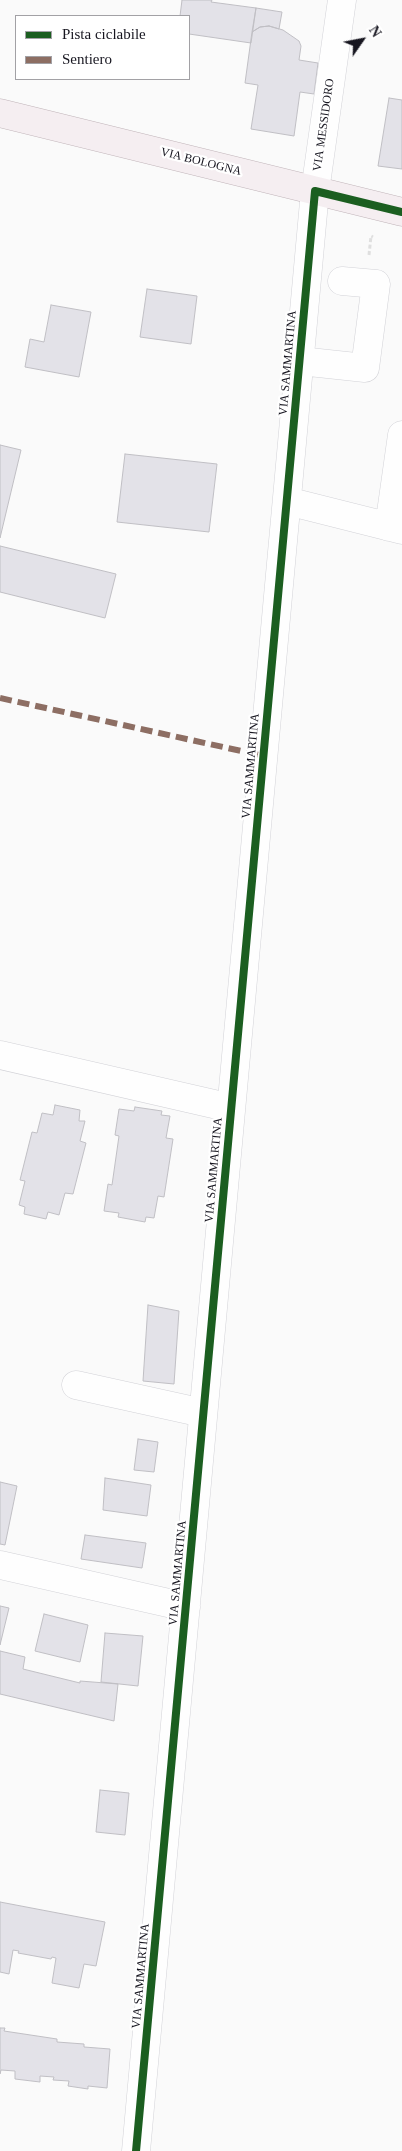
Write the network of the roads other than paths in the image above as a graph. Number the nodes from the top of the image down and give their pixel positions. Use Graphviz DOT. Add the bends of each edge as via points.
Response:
graph roads {
  1 [pos="342,0"];
  2 [pos="0,113"];
  3 [pos="315,191"];
  4 [pos="402,212"];
  5 [pos="342,281"];
  6 [pos="300,361"];
  7 [pos="402,435"];
  8 [pos="287,501"];
  9 [pos="395,528"];
  10 [pos="0,1055"];
  11 [pos="231,1108"];
  12 [pos="76,1385"];
  13 [pos="204,1413"];
  14 [pos="0,1565"];
  15 [pos="186,1607"];
  16 [pos="136,2151"];
  1 -- 3 [label="street, VIA MESSIDORO"];
  2 -- 3 [label="main road, VIA BOLOGNA"];
  3 -- 4 [label="main road, VIA BOLOGNA"];
  3 -- 6 [label="street, VIA SAMMARTINA"];
  5 -- 6 [label="street" via="376,284 366,368"];
  6 -- 8 [label="street, VIA SAMMARTINA"];
  7 -- 9 [label="street"];
  8 -- 9 [label="street"];
  8 -- 11 [label="street, VIA SAMMARTINA"];
  10 -- 11 [label="street, VIA SAMMARTINA"];
  11 -- 13 [label="street, VIA SAMMARTINA"];
  12 -- 13 [label="street"];
  13 -- 15 [label="street, VIA SAMMARTINA"];
  14 -- 15 [label="street, VIA SAMMARTINA"];
  15 -- 16 [label="street, VIA SAMMARTINA"];
}
